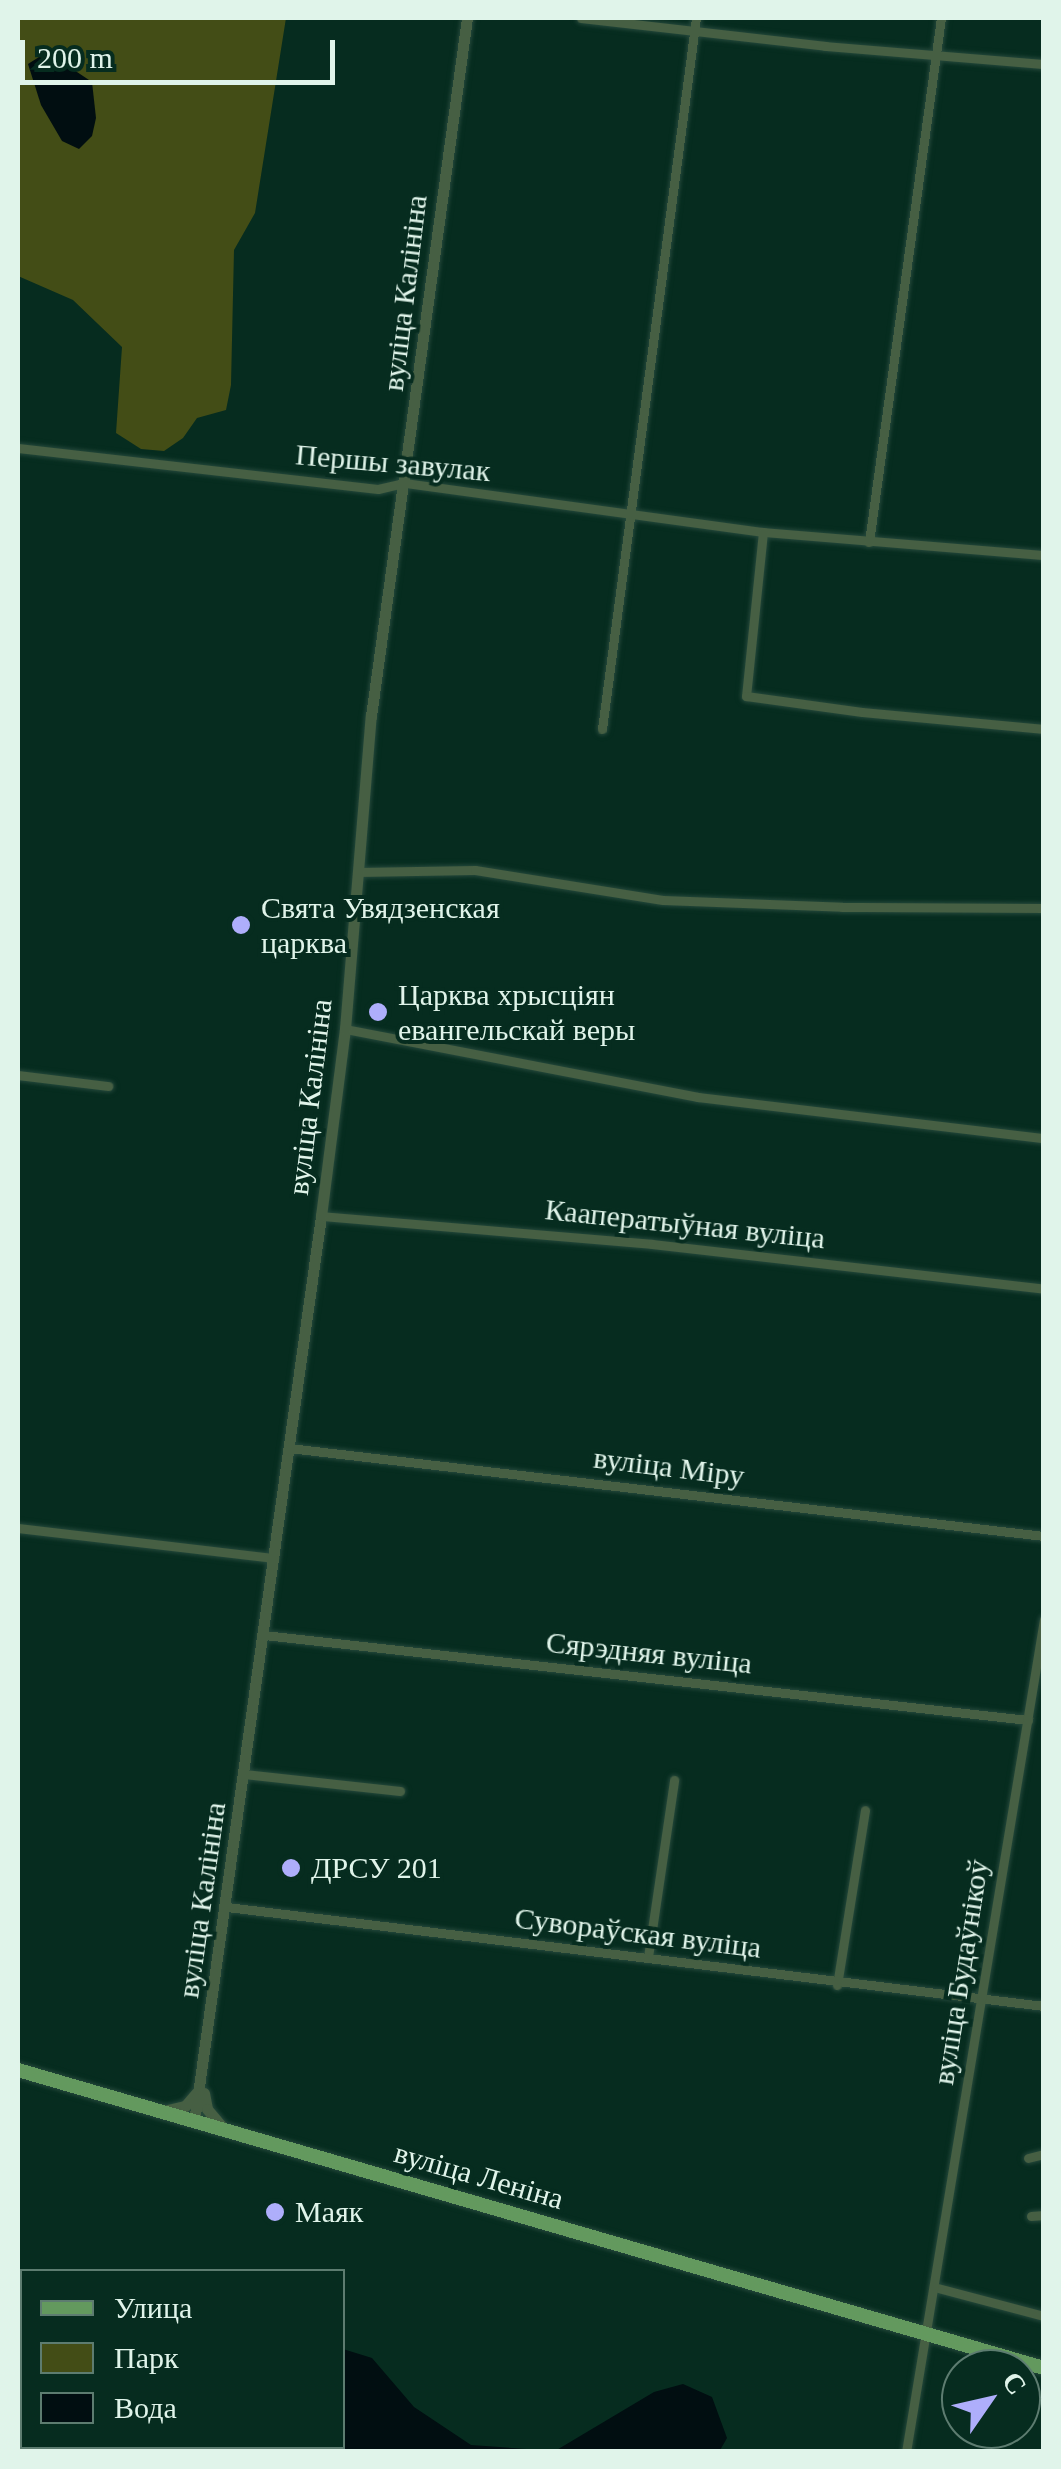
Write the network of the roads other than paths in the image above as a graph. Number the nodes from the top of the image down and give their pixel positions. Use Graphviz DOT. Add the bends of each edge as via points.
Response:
graph roads {
  1 [pos="467,18"];
  2 [pos="581,18"];
  3 [pos="696,18"];
  4 [pos="941,18"];
  5 [pos="694,30"];
  6 [pos="935,55"];
  7 [pos="1044,64"];
  8 [pos="18,448"];
  9 [pos="405,483"];
  10 [pos="630,517"];
  11 [pos="764,532"];
  12 [pos="869,542"];
  13 [pos="1044,555"];
  14 [pos="602,729"];
  15 [pos="1044,729"];
  16 [pos="358,872"];
  17 [pos="1044,908"];
  18 [pos="344,1028"];
  19 [pos="18,1075"];
  20 [pos="108,1086"];
  21 [pos="1044,1138"];
  22 [pos="321,1216"];
  23 [pos="1044,1289"];
  24 [pos="289,1448"];
  25 [pos="18,1528"];
  26 [pos="1044,1536"];
  27 [pos="274,1558"];
  28 [pos="1044,1619"];
  29 [pos="264,1635"];
  30 [pos="1028,1720"];
  31 [pos="244,1774"];
  32 [pos="674,1780"];
  33 [pos="400,1792"];
  34 [pos="865,1810"];
  35 [pos="227,1907"];
  36 [pos="648,1958"];
  37 [pos="837,1984"];
  38 [pos="982,2002"];
  39 [pos="1044,2006"];
  40 [pos="18,2070"];
  41 [pos="202,2079"];
  42 [pos="160,2112"];
  43 [pos="194,2122"];
  44 [pos="232,2133"];
  45 [pos="1044,2154"];
  46 [pos="1028,2158"];
  47 [pos="1044,2215"];
  48 [pos="1031,2216"];
  49 [pos="934,2287"];
  50 [pos="1044,2316"];
  51 [pos="926,2334"];
  52 [pos="1044,2368"];
  53 [pos="908,2451"];
  1 -- 9 [label="street, вуліца Калініна"];
  2 -- 5 [label="street"];
  3 -- 5 [label="street"];
  4 -- 6 [label="street"];
  5 -- 6 [label="street"];
  5 -- 10 [label="street"];
  6 -- 7 [label="street"];
  6 -- 12 [label="street"];
  8 -- 9 [label="street, Першы завулак" via="378,489"];
  9 -- 10 [label="street, Першы завулак"];
  9 -- 16 [label="street, вуліца Калініна"];
  10 -- 11 [label="street, Першы завулак"];
  10 -- 14 [label="street"];
  11 -- 12 [label="street, Першы завулак"];
  11 -- 15 [label="street" via="746,696"];
  12 -- 13 [label="street, Першы завулак"];
  16 -- 17 [label="street" via="475,870 664,900"];
  16 -- 18 [label="street, вуліца Калініна"];
  18 -- 21 [label="street" via="698,1098"];
  18 -- 22 [label="street, вуліца Калініна"];
  19 -- 20 [label="street"];
  22 -- 23 [label="street, Кааператыўная вуліца" via="652,1244"];
  22 -- 24 [label="street, вуліца Калініна"];
  24 -- 26 [label="street, вуліца Міру"];
  24 -- 27 [label="street, вуліца Калініна"];
  25 -- 27 [label="street"];
  27 -- 29 [label="street, вуліца Калініна"];
  28 -- 30 [label="street, вуліца Будаўнікоў"];
  29 -- 30 [label="street, Сярэдняя вуліца"];
  29 -- 31 [label="street, вуліца Калініна"];
  30 -- 38 [label="street, вуліца Будаўнікоў"];
  31 -- 33 [label="street"];
  31 -- 35 [label="street, вуліца Калініна"];
  32 -- 36 [label="street"];
  34 -- 37 [label="street"];
  35 -- 36 [label="street, Сувораўская вуліца"];
  35 -- 41 [label="street, вуліца Калініна"];
  36 -- 37 [label="street, Сувораўская вуліца"];
  37 -- 38 [label="street, Сувораўская вуліца"];
  38 -- 39 [label="street, Сувораўская вуліца"];
  38 -- 49 [label="street, вуліца Будаўнікоў"];
  40 -- 42 [label="main road, вуліца Леніна"];
  41 -- 42 [label="street" via="190,2103"];
  41 -- 43 [label="street, вуліца Калініна"];
  41 -- 44 [label="street" via="207,2109"];
  42 -- 43 [label="main road, вуліца Леніна"];
  43 -- 44 [label="main road, вуліца Леніна"];
  44 -- 51 [label="main road, вуліца Леніна"];
  45 -- 46 [label="street"];
  47 -- 48 [label="street"];
  49 -- 50 [label="street"];
  49 -- 51 [label="street, вуліца Будаўнікоў"];
  51 -- 52 [label="main road, вуліца Леніна"];
  51 -- 53 [label="street, вуліца Будаўнікоў"];
}
